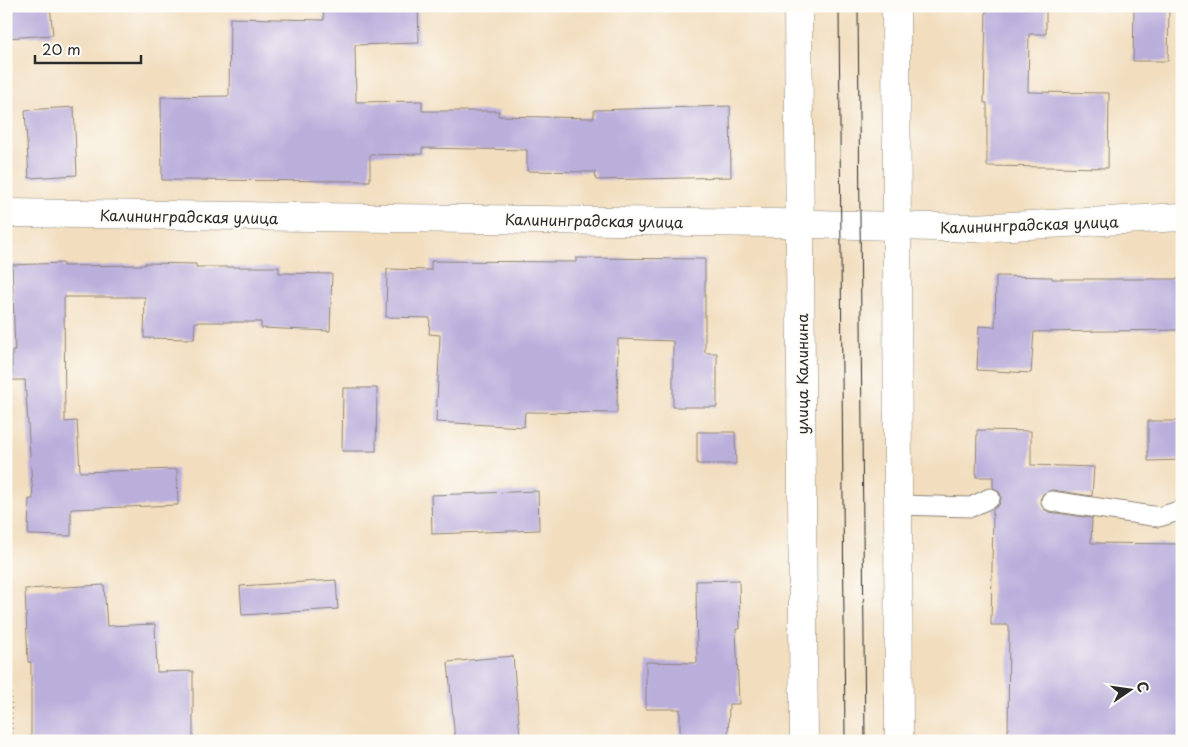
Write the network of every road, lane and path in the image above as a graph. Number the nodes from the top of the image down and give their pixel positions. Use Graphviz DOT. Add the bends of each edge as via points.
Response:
graph roads {
  1 [pos="798,6"];
  2 [pos="896,6"];
  3 [pos="6,213"];
  4 [pos="1182,217"];
  5 [pos="800,223"];
  6 [pos="896,226"];
  7 [pos="990,498"];
  8 [pos="1051,501"];
  9 [pos="898,505"];
  10 [pos="1182,510"];
  11 [pos="6,573"];
  12 [pos="12,741"];
  13 [pos="804,741"];
  14 [pos="899,741"];
  1 -- 5 [label="street, улица Калинина"];
  2 -- 6 [label="street"];
  3 -- 5 [label="street, Калининградская улица"];
  4 -- 6 [label="street, Калининградская улица" via="974,228"];
  5 -- 6 [label="street, Калининградская улица"];
  5 -- 13 [label="street, улица Калинина"];
  6 -- 9 [label="street"];
  7 -- 9 [label="lane" via="971,507"];
  8 -- 10 [label="lane" via="1159,517"];
  9 -- 14 [label="street"];
  11 -- 12 [label="path"];
}
